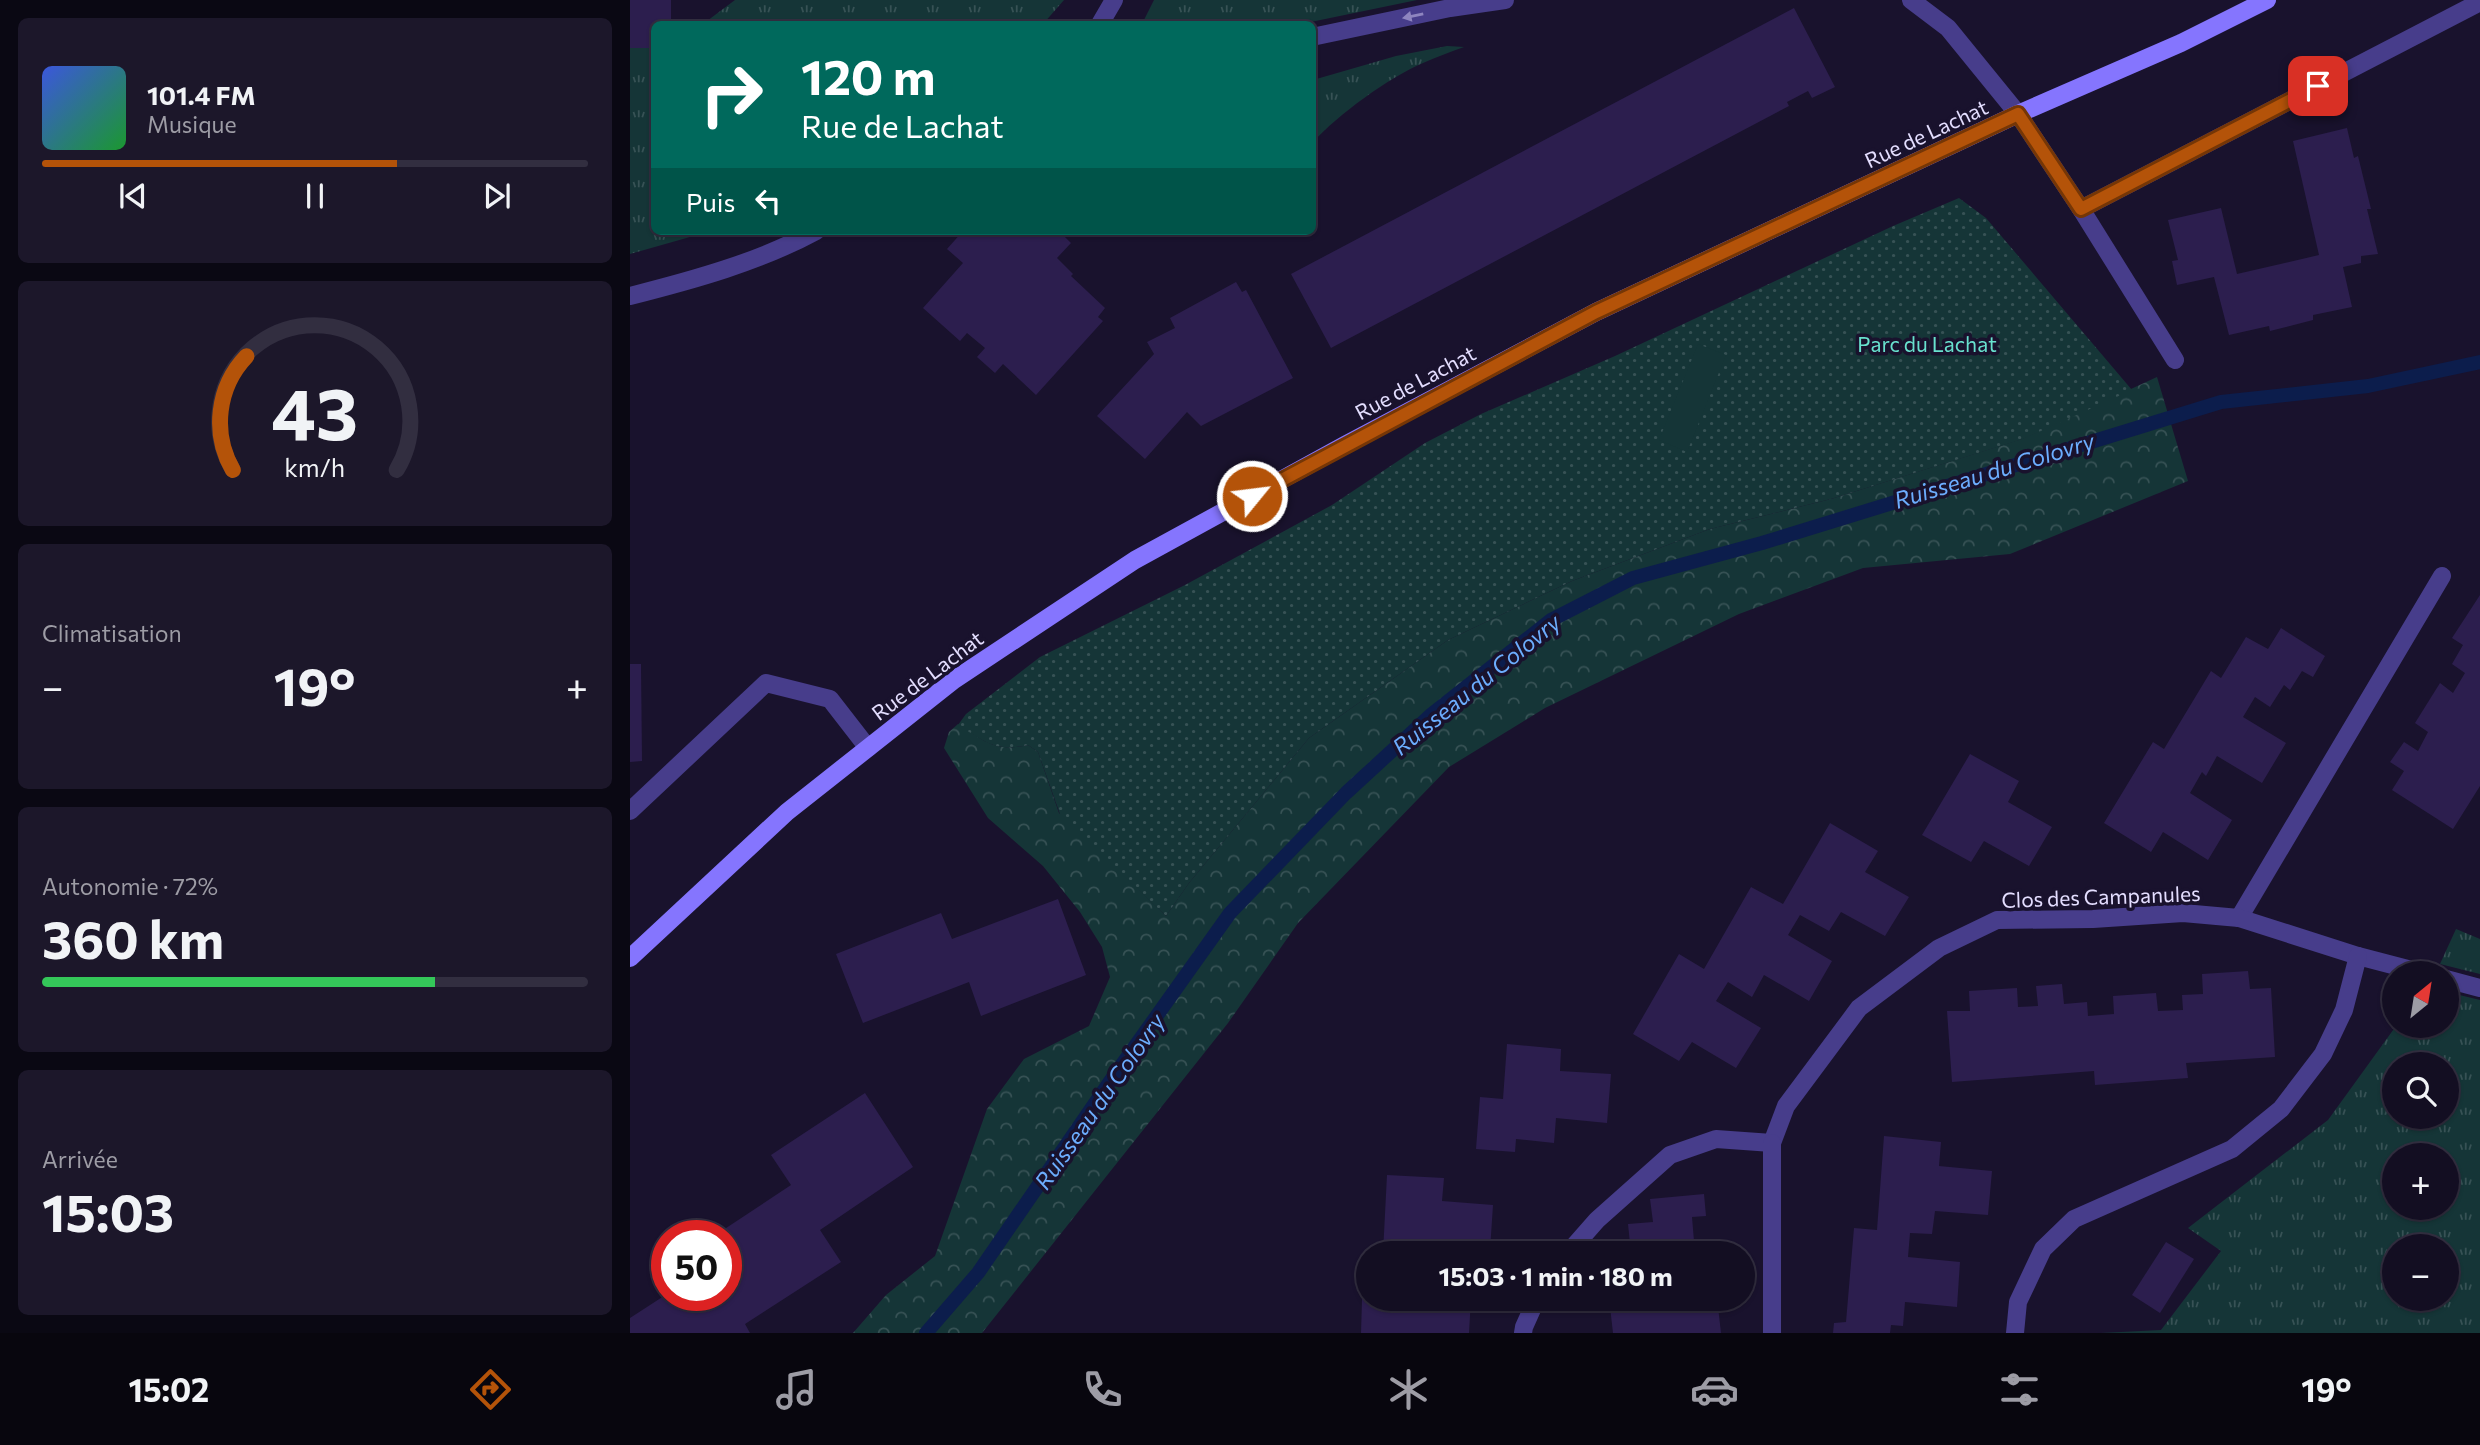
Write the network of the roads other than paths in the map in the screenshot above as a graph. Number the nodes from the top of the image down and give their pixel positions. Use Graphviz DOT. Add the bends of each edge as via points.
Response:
graph roads {
  1 [pos="1114,0"];
  2 [pos="1505,0"];
  3 [pos="1911,0"];
  4 [pos="2267,0"];
  5 [pos="2480,2"];
  6 [pos="1102,21"];
  7 [pos="1316,36"];
  8 [pos="2018,114"];
  9 [pos="2081,209"];
  10 [pos="809,235"];
  11 [pos="630,296"];
  12 [pos="2175,360"];
  13 [pos="2442,576"];
  14 [pos="868,748"];
  15 [pos="630,811"];
  16 [pos="2239,918"];
  17 [pos="2358,956"];
  18 [pos="630,958"];
  19 [pos="2382,962"];
  20 [pos="2459,982"];
  21 [pos="2480,988"];
  22 [pos="1772,1143"];
  23 [pos="1579,1241"];
  24 [pos="1531,1311"];
  25 [pos="1523,1333"];
  26 [pos="1772,1333"];
  27 [pos="2015,1333"];
  1 -- 6 [label="street"];
  2 -- 7 [label="street, one-way"];
  3 -- 8 [label="street" via="1948,28"];
  4 -- 8 [label="main road, Rue de Lachat"];
  5 -- 9 [label="street"];
  8 -- 9 [label="street, Rue de Lachat"];
  8 -- 14 [label="main road, Rue de Lachat" via="1596,312 1147,554 954,680"];
  9 -- 12 [label="street, Rue de Lachat"];
  10 -- 11 [label="street" via="691,281"];
  13 -- 16 [label="street"];
  14 -- 15 [label="street, Rue de Lachat" via="830,699 766,683"];
  14 -- 18 [label="main road, Rue de Lachat" via="787,812"];
  16 -- 17 [label="street, Clos des Campanules"];
  16 -- 22 [label="street, Clos des Campanules" via="2183,913 1997,920 1939,948 1859,1008 1786,1106"];
  17 -- 19 [label="street, Clos des Campanules"];
  17 -- 27 [label="street" via="2344,1010 2323,1054 2281,1109 2232,1149 2074,1219 2043,1249 2018,1302"];
  20 -- 21 [label="street"];
  22 -- 23 [label="street" via="1716,1139 1670,1155"];
  22 -- 26 [label="street, Clos des Campanules"];
  24 -- 25 [label="street"];
}
